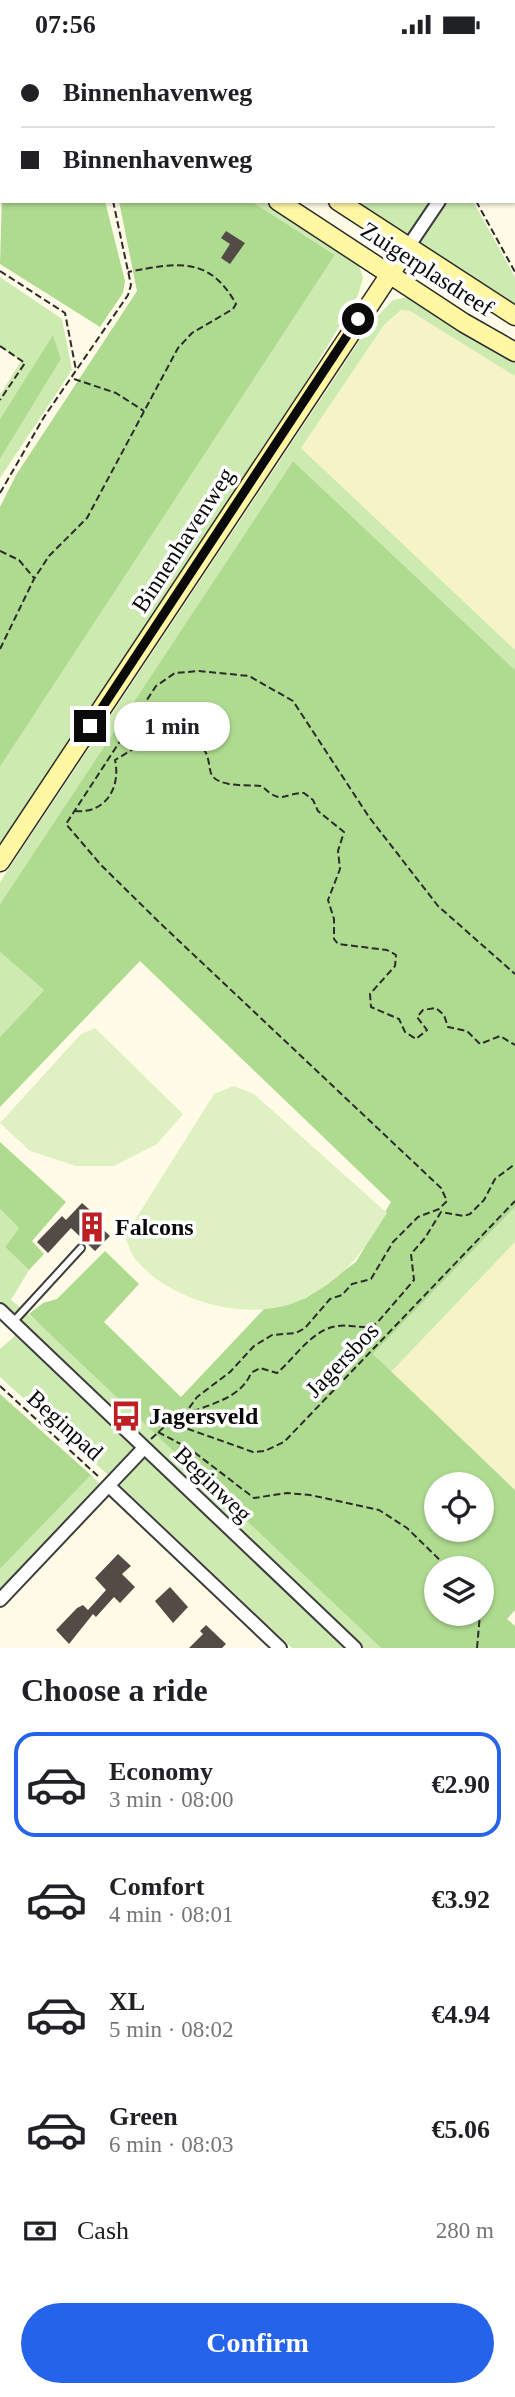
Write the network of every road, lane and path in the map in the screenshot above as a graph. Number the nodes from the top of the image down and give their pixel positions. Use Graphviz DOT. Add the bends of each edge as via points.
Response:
graph roads {
  1 [pos="113,203"];
  2 [pos="281,203"];
  3 [pos="341,203"];
  4 [pos="438,203"];
  5 [pos="477,203"];
  6 [pos="408,247"];
  7 [pos="0,271"];
  8 [pos="128,272"];
  9 [pos="515,272"];
  10 [pos="388,274"];
  11 [pos="515,316"];
  12 [pos="0,346"];
  13 [pos="515,352"];
  14 [pos="76,370"];
  15 [pos="72,379"];
  16 [pos="0,401"];
  17 [pos="145,412"];
  18 [pos="0,493"];
  19 [pos="0,551"];
  20 [pos="34,579"];
  21 [pos="0,649"];
  22 [pos="74,811"];
  23 [pos="0,862"];
  24 [pos="515,974"];
  25 [pos="515,1045"];
  26 [pos="515,1164"];
  27 [pos="515,1201"];
  28 [pos="440,1211"];
  29 [pos="81,1248"];
  30 [pos="0,1310"];
  31 [pos="14,1321"];
  32 [pos="0,1387"];
  33 [pos="182,1415"];
  34 [pos="177,1425"];
  35 [pos="144,1448"];
  36 [pos="109,1486"];
  37 [pos="435,1556"];
  38 [pos="0,1599"];
  39 [pos="479,1626"];
  40 [pos="280,1648"];
  41 [pos="355,1648"];
  42 [pos="477,1648"];
  1 -- 8 [label="path"];
  2 -- 10 [label="street, Zuigerplasdreef"];
  3 -- 6 [label="street, Zuigerplasdreef"];
  4 -- 6 [label="street, Zuigerplasdreef"];
  5 -- 9 [label="path"];
  6 -- 10 [label="street, Binnenhavenweg"];
  6 -- 11 [label="street, Zuigerplasdreef"];
  7 -- 14 [label="path" via="65,313"];
  8 -- 14 [label="path" via="128,295"];
  8 -- 17 [label="path" via="162,266 206,269 226,285 236,304 178,348"];
  10 -- 13 [label="street, Zuigerplasdreef"];
  10 -- 23 [label="street, Binnenhavenweg"];
  12 -- 16 [label="path" via="25,363"];
  14 -- 15 [label="path"];
  15 -- 17 [label="path" via="116,393"];
  15 -- 18 [label="path"];
  17 -- 20 [label="path" via="87,518 49,556"];
  19 -- 20 [label="path" via="19,560"];
  20 -- 21 [label="path"];
  22 -- 24 [label="path" via="156,686 175,673 249,676 293,701 369,817 438,906"];
  22 -- 25 [label="path" via="94,808 111,796 115,760 135,748 148,732 188,726 204,750 213,777 232,785 262,786 274,797 285,799 304,793 344,832 338,851 340,869 328,899 334,939 338,944 396,955 395,966 370,994 370,1007 399,1019 405,1032 416,1039 427,1030 417,1017 423,1010 436,1008 448,1027 467,1031 481,1044 500,1036"];
  22 -- 28 [label="path" via="66,824 78,840 441,1188 447,1201"];
  26 -- 28 [label="path" via="495,1179 470,1214"];
  27 -- 34 [label="path, Jagersbos" via="284,1441 253,1452"];
  28 -- 33 [label="path" via="418,1217 393,1242 371,1279 352,1284 330,1299 305,1328 272,1335 254,1346"];
  28 -- 33 [label="path" via="411,1254 414,1280 377,1322 369,1327 328,1329 277,1373 260,1368 233,1395"];
  29 -- 31 [label="lane"];
  30 -- 31 [label="street, Beginweg"];
  31 -- 35 [label="street, Beginweg"];
  32 -- 36 [label="path, Beginpad"];
  33 -- 34 [label="path"];
  34 -- 37 [label="path" via="158,1431 190,1449 254,1498 310,1495 388,1514"];
  35 -- 36 [label="street"];
  35 -- 41 [label="street, Beginweg"];
  36 -- 38 [label="street"];
  36 -- 40 [label="street"];
  39 -- 42 [label="path"];
}
